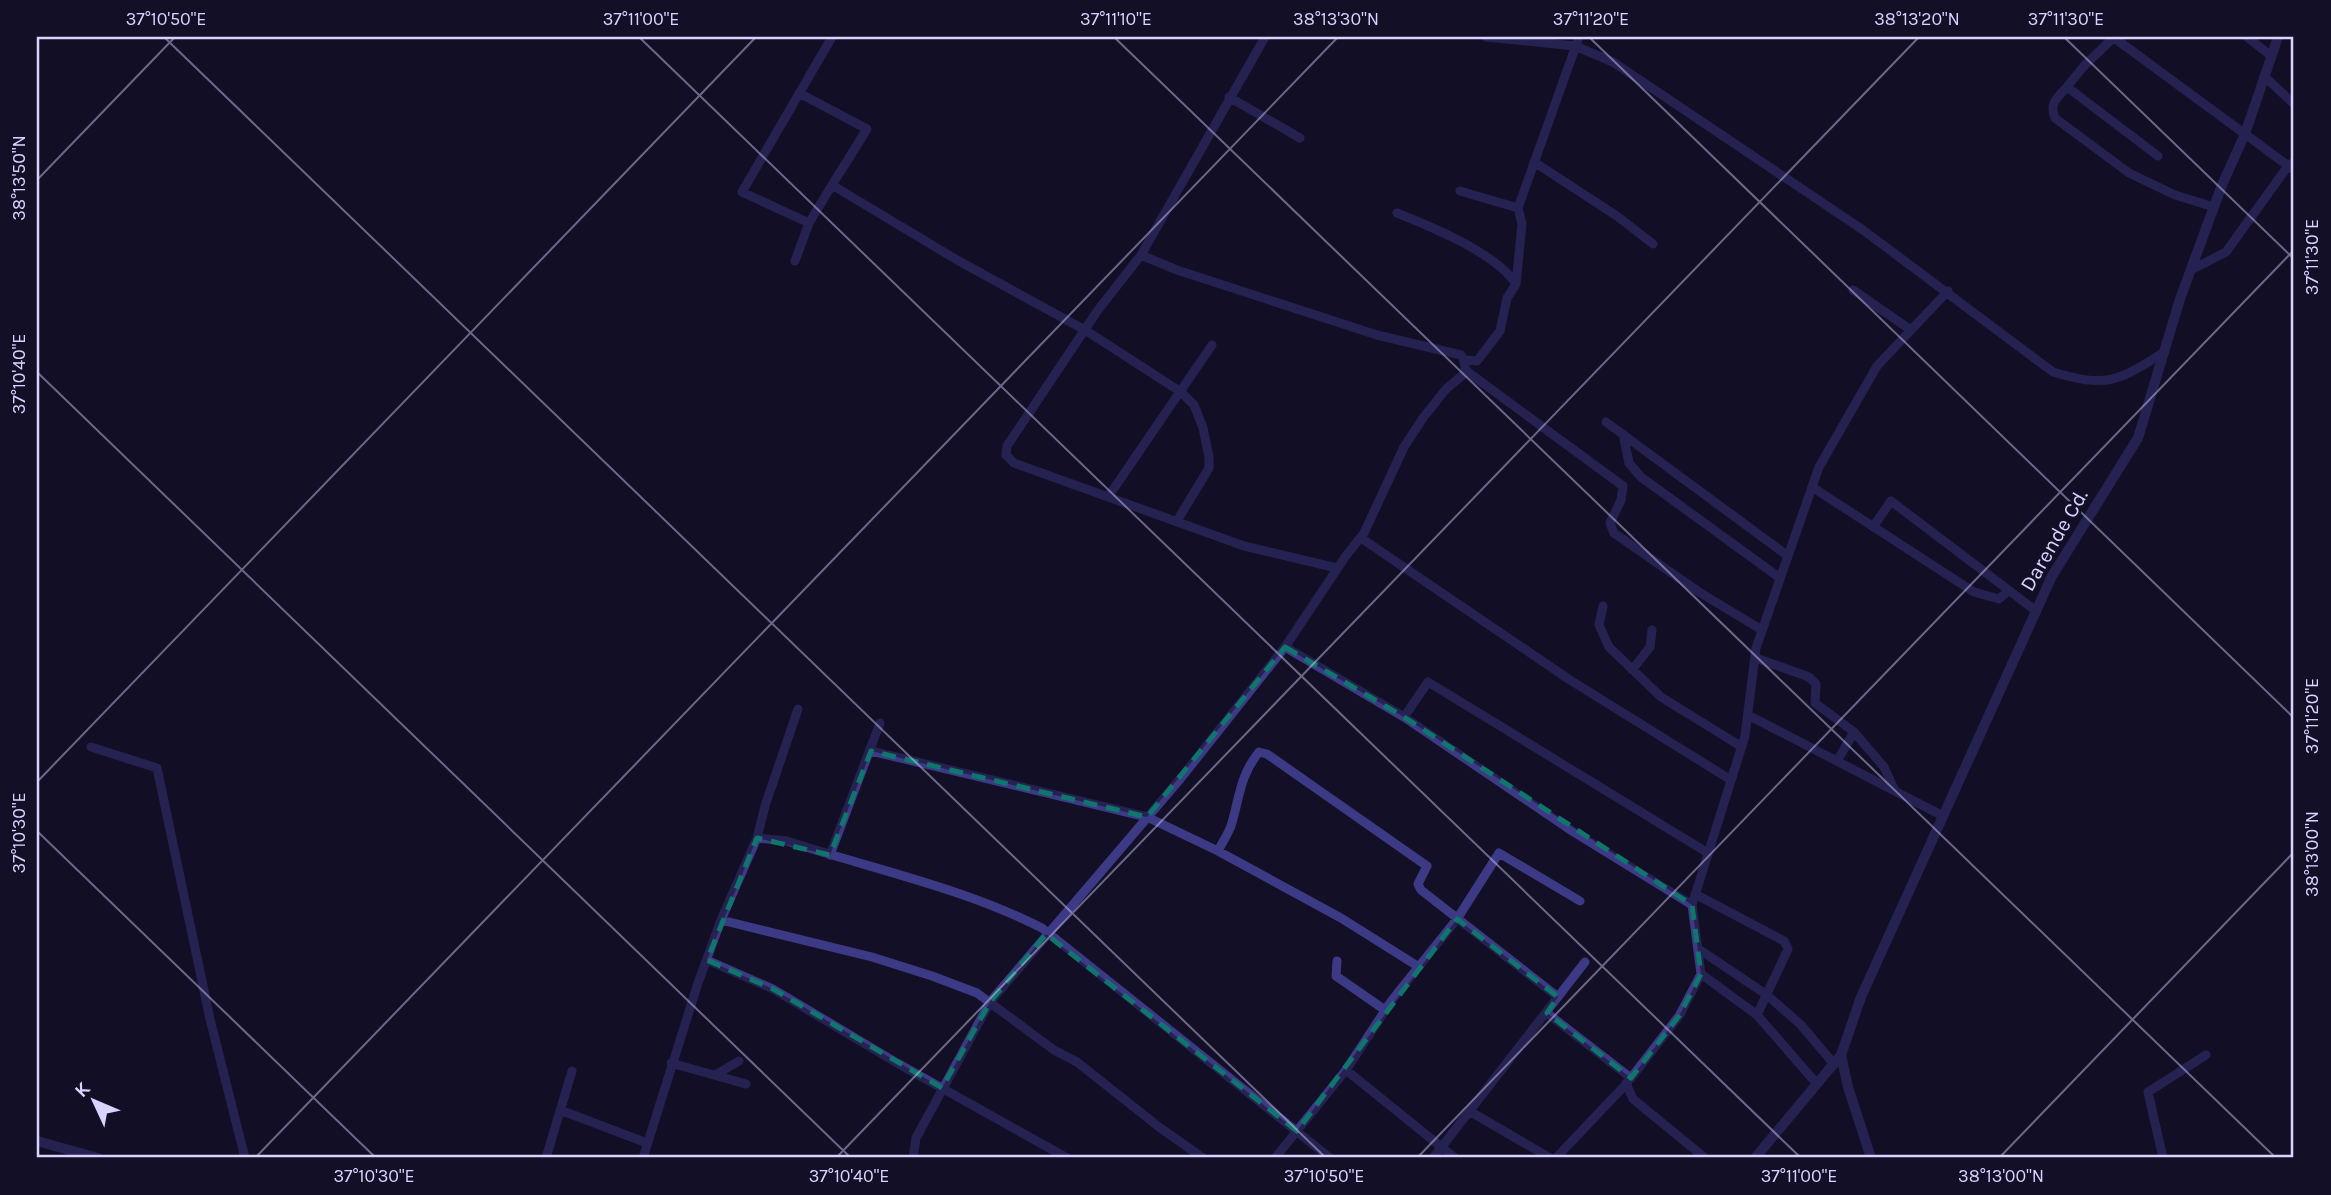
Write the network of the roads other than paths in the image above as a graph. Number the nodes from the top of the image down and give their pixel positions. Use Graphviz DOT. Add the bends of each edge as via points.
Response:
graph roads {
  1 [pos="832,37"];
  2 [pos="1265,37"];
  3 [pos="1486,37"];
  4 [pos="2113,37"];
  5 [pos="2247,37"];
  6 [pos="2278,37"];
  7 [pos="1577,41"];
  8 [pos="2270,55"];
  9 [pos="2264,76"];
  10 [pos="2067,87"];
  11 [pos="799,93"];
  12 [pos="1229,97"];
  13 [pos="2294,104"];
  14 [pos="2245,135"];
  15 [pos="1300,138"];
  16 [pos="2158,156"];
  17 [pos="1534,162"];
  18 [pos="2292,166"];
  19 [pos="832,185"];
  20 [pos="1460,191"];
  21 [pos="2214,207"];
  22 [pos="1518,208"];
  23 [pos="1397,213"];
  24 [pos="809,223"];
  25 [pos="1653,244"];
  26 [pos="1141,255"];
  27 [pos="795,261"];
  28 [pos="2191,270"];
  29 [pos="1516,284"];
  30 [pos="1853,290"];
  31 [pos="1948,291"];
  32 [pos="1085,330"];
  33 [pos="1912,330"];
  34 [pos="1212,345"];
  35 [pos="2164,352"];
  36 [pos="1464,360"];
  37 [pos="1465,370"];
  38 [pos="1178,391"];
  39 [pos="1606,422"];
  40 [pos="1623,434"];
  41 [pos="1812,487"];
  42 [pos="1108,497"];
  43 [pos="1177,521"];
  44 [pos="1873,527"];
  45 [pos="1361,538"];
  46 [pos="1788,556"];
  47 [pos="1337,568"];
  48 [pos="1780,578"];
  49 [pos="2008,591"];
  50 [pos="1604,606"];
  51 [pos="2036,611"];
  52 [pos="1652,630"];
  53 [pos="1762,630"];
  54 [pos="1285,647"];
  55 [pos="1756,658"];
  56 [pos="1632,670"];
  57 [pos="798,709"];
  58 [pos="1748,715"];
  59 [pos="1404,717"];
  60 [pos="880,723"];
  61 [pos="1853,732"];
  62 [pos="90,747"];
  63 [pos="1742,747"];
  64 [pos="871,751"];
  65 [pos="1837,761"];
  66 [pos="1731,780"];
  67 [pos="1895,791"];
  68 [pos="1943,816"];
  69 [pos="1147,817"];
  70 [pos="758,838"];
  71 [pos="1218,851"];
  72 [pos="1708,853"];
  73 [pos="830,855"];
  74 [pos="1695,894"];
  75 [pos="1580,901"];
  76 [pos="1692,905"];
  77 [pos="1457,919"];
  78 [pos="721,920"];
  79 [pos="1046,934"];
  80 [pos="1700,950"];
  81 [pos="706,960"];
  82 [pos="1337,961"];
  83 [pos="1586,962"];
  84 [pos="1419,967"];
  85 [pos="1701,974"];
  86 [pos="1767,995"];
  87 [pos="1558,997"];
  88 [pos="990,1002"];
  89 [pos="1385,1010"];
  90 [pos="1547,1013"];
  91 [pos="1757,1015"];
  92 [pos="2206,1055"];
  93 [pos="1838,1059"];
  94 [pos="739,1061"];
  95 [pos="671,1063"];
  96 [pos="1346,1070"];
  97 [pos="572,1071"];
  98 [pos="717,1074"];
  99 [pos="1629,1081"];
  100 [pos="746,1083"];
  101 [pos="1817,1084"];
  102 [pos="942,1087"];
  103 [pos="561,1110"];
  104 [pos="1471,1112"];
  105 [pos="1297,1130"];
  106 [pos="37,1141"];
  107 [pos="647,1143"];
  108 [pos="1441,1149"];
  109 [pos="1870,1157"];
  110 [pos="98,1158"];
  111 [pos="245,1158"];
  112 [pos="546,1158"];
  113 [pos="643,1158"];
  114 [pos="913,1158"];
  115 [pos="1067,1158"];
  116 [pos="1203,1158"];
  117 [pos="1276,1158"];
  118 [pos="1330,1158"];
  119 [pos="1433,1158"];
  120 [pos="1455,1158"];
  121 [pos="1550,1158"];
  122 [pos="1705,1158"];
  123 [pos="1755,1158"];
  124 [pos="2163,1158"];
  1 -- 11 [label="street"];
  2 -- 12 [label="street"];
  3 -- 7 [label="street"];
  4 -- 10 [label="street"];
  4 -- 14 [label="street"];
  5 -- 8 [label="street"];
  6 -- 8 [label="street, Darende Cd."];
  7 -- 17 [label="street"];
  7 -- 31 [label="street"];
  8 -- 9 [label="street, Darende Cd."];
  9 -- 13 [label="street"];
  9 -- 14 [label="street, Darende Cd."];
  10 -- 16 [label="street"];
  10 -- 21 [label="street" via="2053,102 2055,118 2129,173"];
  11 -- 19 [label="street" via="867,130"];
  11 -- 24 [label="street" via="742,192"];
  12 -- 15 [label="street"];
  12 -- 26 [label="street"];
  14 -- 18 [label="street"];
  14 -- 21 [label="street, Darende Cd."];
  17 -- 22 [label="street"];
  17 -- 25 [label="street"];
  18 -- 28 [label="street" via="2226,252"];
  19 -- 24 [label="street"];
  19 -- 32 [label="street"];
  20 -- 22 [label="street"];
  21 -- 28 [label="street, Darende Cd."];
  22 -- 29 [label="street" via="1522,224"];
  23 -- 29 [label="street" via="1442,231 1507,271"];
  24 -- 27 [label="street"];
  26 -- 32 [label="street"];
  26 -- 36 [label="street" via="1377,335 1461,355"];
  28 -- 35 [label="street, Darende Cd."];
  29 -- 36 [label="street" via="1507,298 1495,341 1477,361"];
  30 -- 33 [label="street"];
  31 -- 33 [label="street"];
  31 -- 35 [label="street" via="2053,372 2080,380 2121,377"];
  32 -- 38 [label="street"];
  32 -- 42 [label="street" via="1007,446 1006,455 1014,463"];
  33 -- 41 [label="street" via="1877,366"];
  34 -- 38 [label="street"];
  35 -- 51 [label="street, Darende Cd." via="2138,438 2052,576"];
  36 -- 37 [label="street"];
  37 -- 45 [label="street" via="1410,438"];
  37 -- 53 [label="street" via="1623,486 1611,523 1614,533"];
  38 -- 42 [label="street"];
  38 -- 43 [label="street" via="1194,405 1209,467"];
  39 -- 40 [label="street"];
  40 -- 46 [label="street"];
  40 -- 48 [label="street" via="1629,463 1641,477"];
  41 -- 44 [label="street"];
  41 -- 46 [label="street"];
  42 -- 43 [label="street"];
  43 -- 47 [label="street" via="1244,546"];
  44 -- 49 [label="street" via="1974,592 2000,599"];
  44 -- 49 [label="street" via="1891,502"];
  45 -- 47 [label="street"];
  45 -- 66 [label="street" via="1570,680"];
  46 -- 48 [label="street"];
  47 -- 54 [label="street"];
  48 -- 53 [label="street"];
  49 -- 51 [label="street"];
  50 -- 56 [label="street" via="1599,625 1602,637"];
  51 -- 68 [label="street, Darende Cd."];
  52 -- 56 [label="street" via="1650,647"];
  53 -- 55 [label="street"];
  54 -- 59 [label="street"];
  54 -- 69 [label="street"];
  55 -- 58 [label="street"];
  55 -- 61 [label="street" via="1809,677 1815,684 1815,702"];
  56 -- 63 [label="street" via="1661,697"];
  57 -- 70 [label="street"];
  58 -- 63 [label="street"];
  58 -- 65 [label="street"];
  59 -- 72 [label="street" via="1428,682"];
  59 -- 76 [label="street" via="1572,831"];
  60 -- 64 [label="street"];
  61 -- 65 [label="street"];
  61 -- 67 [label="street" via="1884,766"];
  62 -- 111 [label="street" via="157,768 210,1019"];
  63 -- 66 [label="street"];
  64 -- 69 [label="street"];
  64 -- 73 [label="street"];
  65 -- 67 [label="street"];
  66 -- 72 [label="street"];
  67 -- 68 [label="street"];
  68 -- 93 [label="street, Darende Cd."];
  69 -- 71 [label="street"];
  69 -- 79 [label="street"];
  70 -- 73 [label="street" via="787,841"];
  70 -- 78 [label="street"];
  71 -- 77 [label="street" via="1250,763 1259,752 1267,754 1427,866 1418,884 1421,891"];
  71 -- 84 [label="street"];
  72 -- 74 [label="street"];
  73 -- 79 [label="street" via="974,898 1009,911"];
  74 -- 76 [label="street"];
  74 -- 86 [label="street" via="1784,941 1788,949"];
  75 -- 77 [label="street" via="1499,853"];
  76 -- 80 [label="street"];
  77 -- 84 [label="street"];
  77 -- 87 [label="street"];
  78 -- 81 [label="street"];
  78 -- 88 [label="street" via="872,957 944,980"];
  79 -- 88 [label="street"];
  79 -- 105 [label="street"];
  80 -- 85 [label="street"];
  80 -- 86 [label="street"];
  81 -- 95 [label="street"];
  81 -- 102 [label="street" via="773,989"];
  82 -- 89 [label="street" via="1336,976"];
  83 -- 87 [label="street"];
  84 -- 89 [label="street"];
  85 -- 91 [label="street"];
  85 -- 99 [label="street" via="1679,1016"];
  86 -- 91 [label="street"];
  86 -- 93 [label="street"];
  87 -- 90 [label="street"];
  88 -- 102 [label="street"];
  88 -- 116 [label="street"];
  89 -- 96 [label="street"];
  90 -- 99 [label="street"];
  90 -- 104 [label="street"];
  91 -- 101 [label="street"];
  92 -- 124 [label="street" via="2148,1092"];
  93 -- 101 [label="street"];
  93 -- 109 [label="street"];
  94 -- 98 [label="street"];
  95 -- 98 [label="street"];
  95 -- 107 [label="street"];
  96 -- 105 [label="street"];
  96 -- 108 [label="street"];
  97 -- 103 [label="street"];
  98 -- 100 [label="street"];
  99 -- 121 [label="street"];
  99 -- 122 [label="street" via="1633,1099"];
  101 -- 123 [label="street"];
  102 -- 114 [label="street" via="916,1138"];
  102 -- 115 [label="street"];
  103 -- 107 [label="street"];
  103 -- 112 [label="street"];
  104 -- 108 [label="street"];
  104 -- 121 [label="street"];
  105 -- 117 [label="street"];
  105 -- 118 [label="street"];
  106 -- 110 [label="street"];
  107 -- 113 [label="street"];
  108 -- 119 [label="street"];
  108 -- 120 [label="street"];
}
